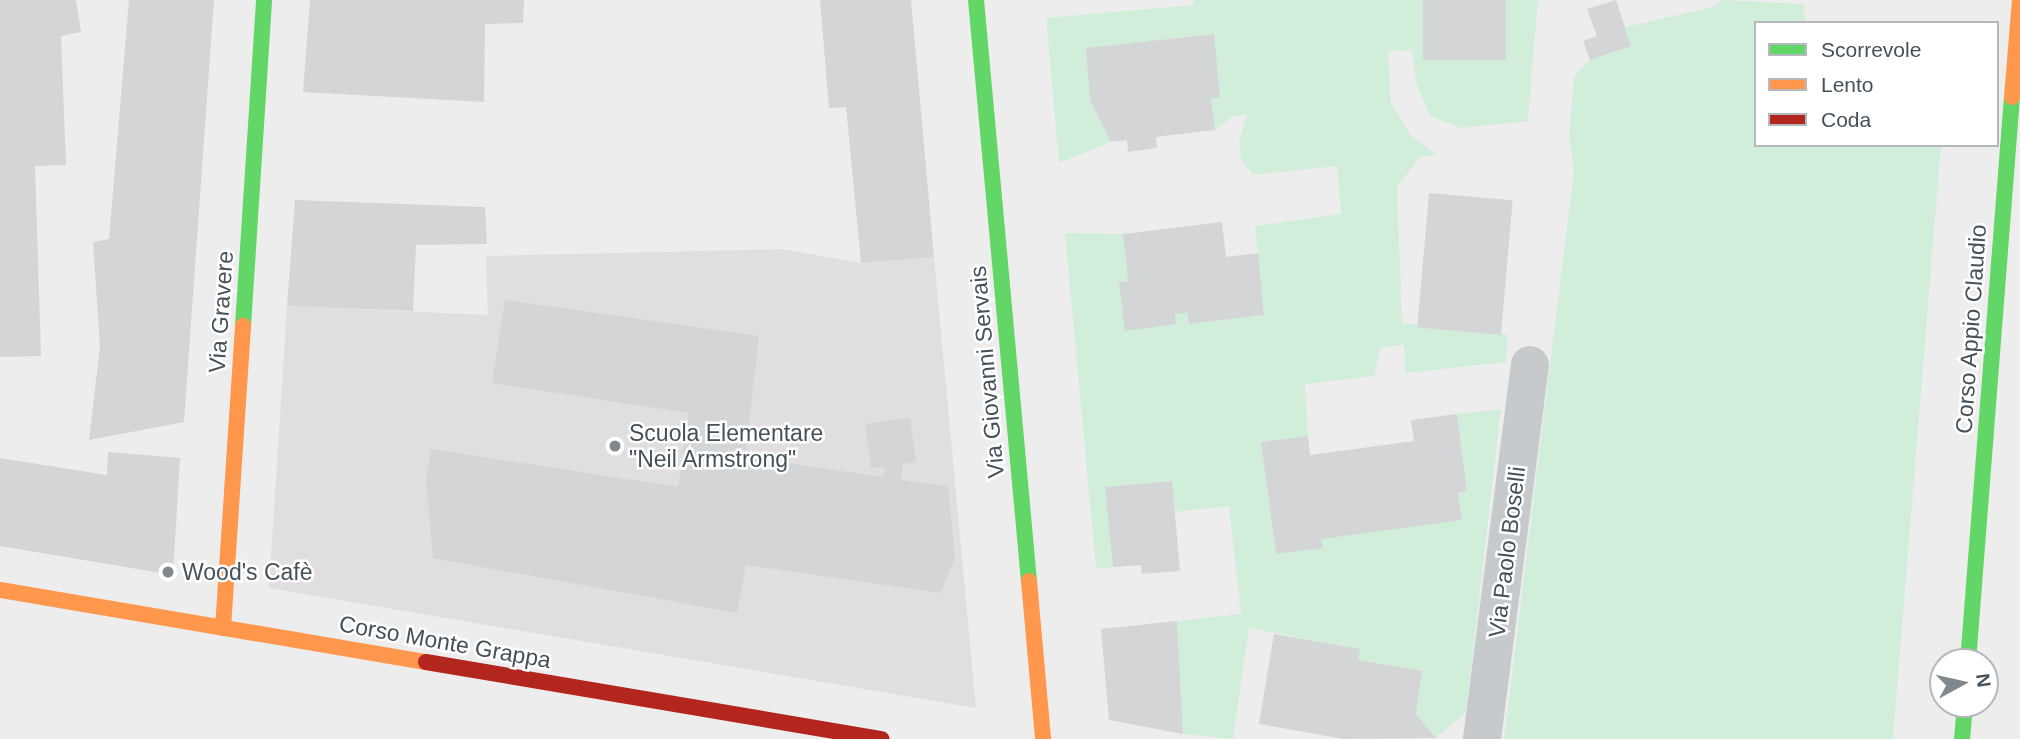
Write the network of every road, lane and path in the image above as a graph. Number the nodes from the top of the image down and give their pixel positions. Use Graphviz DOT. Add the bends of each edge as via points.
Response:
graph roads {
  1 [pos="264,0"];
  2 [pos="976,0"];
  3 [pos="2020,0"];
  4 [pos="1530,365"];
  5 [pos="0,590"];
  6 [pos="223,628"];
  7 [pos="1969,648"];
  8 [pos="1964,718"];
  9 [pos="882,739"];
  10 [pos="1043,739"];
  11 [pos="1482,739"];
  12 [pos="1962,739"];
  1 -- 6 [label="street, Via Gravere"];
  2 -- 10 [label="street, Via Giovanni Servais"];
  3 -- 7 [label="street, Corso Appio Claudio"];
  4 -- 11 [label="street, Via Paolo Boselli"];
  5 -- 6 [label="street, Corso Monte Grappa"];
  6 -- 9 [label="street, Corso Monte Grappa"];
  8 -- 12 [label="street"];
}
